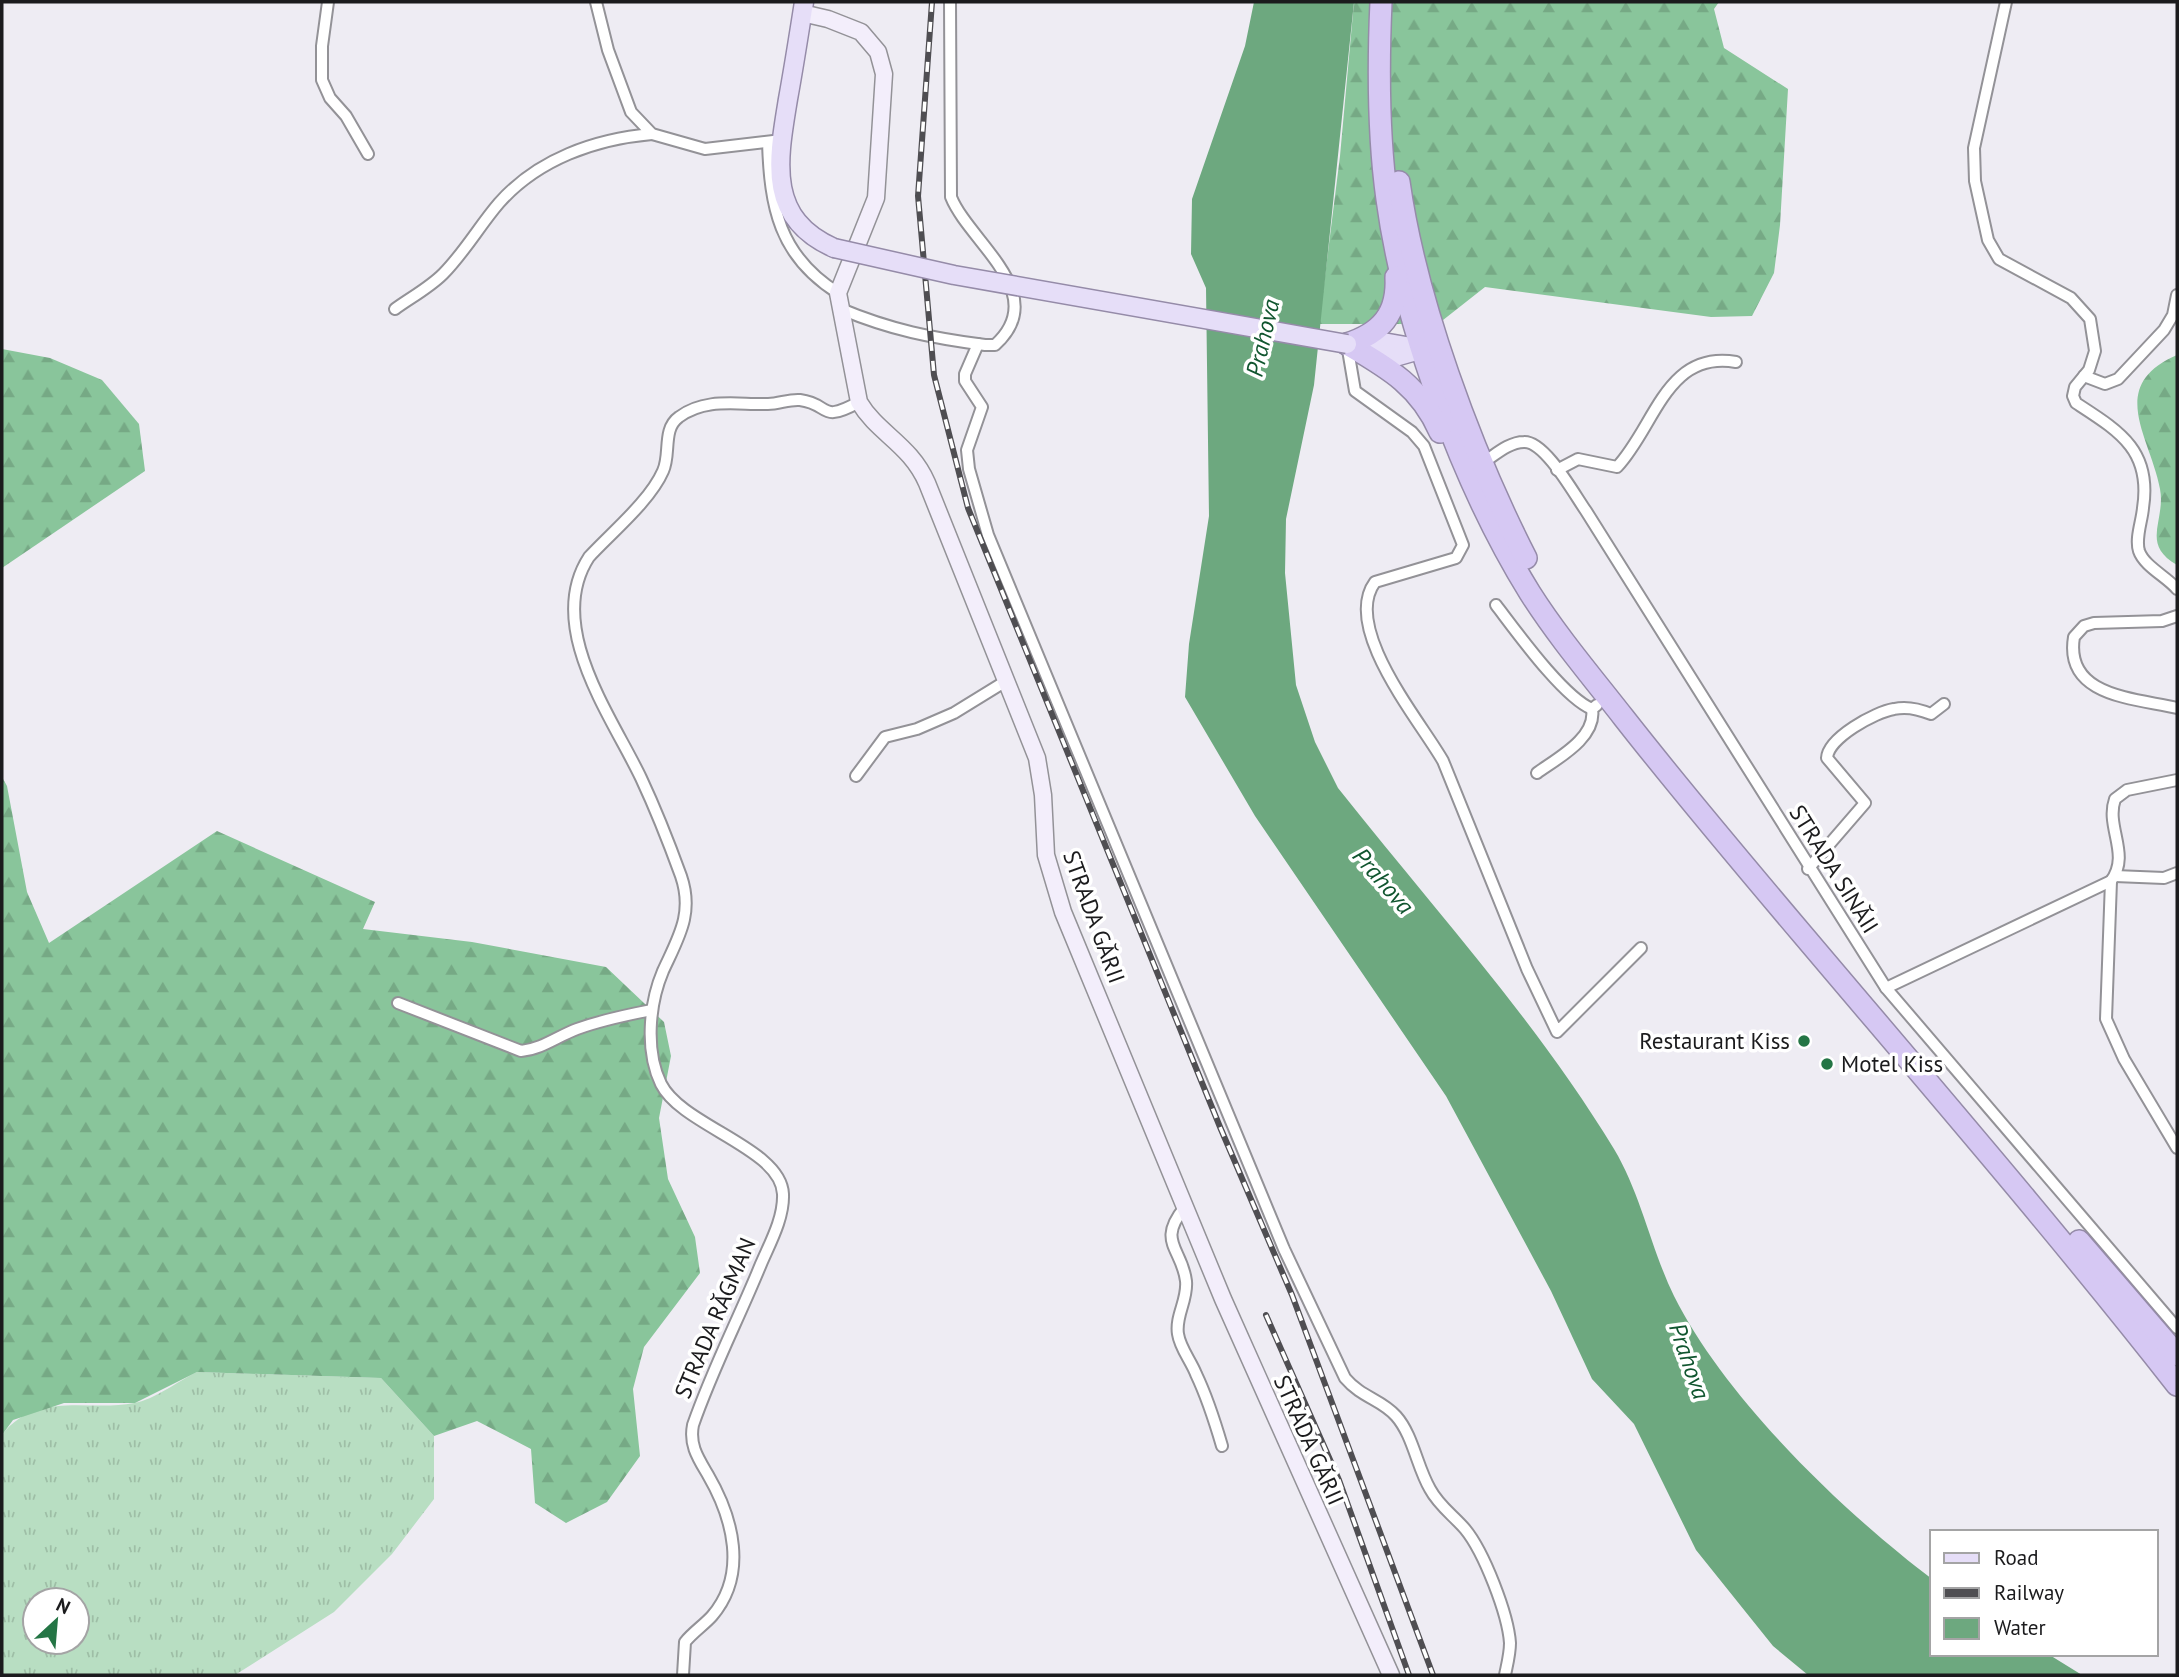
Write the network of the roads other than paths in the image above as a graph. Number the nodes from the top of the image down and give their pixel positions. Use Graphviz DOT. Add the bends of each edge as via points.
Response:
graph roads {
  1 [pos="328,2"];
  2 [pos="596,2"];
  3 [pos="950,2"];
  4 [pos="1381,2"];
  5 [pos="1395,2"];
  6 [pos="2006,2"];
  7 [pos="803,8"];
  8 [pos="652,134"];
  9 [pos="775,141"];
  10 [pos="368,154"];
  11 [pos="1392,233"];
  12 [pos="838,293"];
  13 [pos="2177,295"];
  14 [pos="395,309"];
  15 [pos="841,309"];
  16 [pos="978,344"];
  17 [pos="1348,344"];
  18 [pos="1432,347"];
  19 [pos="1736,362"];
  20 [pos="2084,376"];
  21 [pos="859,401"];
  22 [pos="1484,462"];
  23 [pos="1557,470"];
  24 [pos="1507,552"];
  25 [pos="2177,589"];
  26 [pos="1496,605"];
  27 [pos="2177,616"];
  28 [pos="1006,681"];
  29 [pos="1599,703"];
  30 [pos="1944,704"];
  31 [pos="2177,708"];
  32 [pos="1537,773"];
  33 [pos="856,776"];
  34 [pos="2177,780"];
  35 [pos="1808,869"];
  36 [pos="2177,873"];
  37 [pos="2113,878"];
  38 [pos="1641,948"];
  39 [pos="1886,988"];
  40 [pos="398,1003"];
  41 [pos="652,1010"];
  42 [pos="2177,1148"];
  43 [pos="1185,1207"];
  44 [pos="2177,1328"];
  45 [pos="2138,1335"];
  46 [pos="2177,1355"];
  47 [pos="2177,1375"];
  48 [pos="2177,1385"];
  49 [pos="1222,1446"];
  50 [pos="683,1675"];
  51 [pos="1391,1675"];
  52 [pos="1505,1675"];
  1 -- 10 [label="street" via="322,79"];
  2 -- 8 [label="street" via="631,112"];
  3 -- 16 [label="street" via="951,197 1009,279 1013,299 1004,338 995,345"];
  4 -- 11 [label="highway" via="1380,121"];
  5 -- 18 [label="highway" via="1398,174"];
  6 -- 20 [label="street" via="1974,148 1975,181 1988,240 1999,259 2084,309 2095,334 2095,351"];
  7 -- 9 [label="main road"];
  7 -- 12 [label="street" via="862,32 878,52 884,74 876,198"];
  8 -- 9 [label="street" via="705,149"];
  8 -- 14 [label="street" via="614,137 530,174 501,201 442,275"];
  9 -- 12 [label="street" via="769,188 782,231 806,269"];
  9 -- 17 [label="main road, bridge" via="785,202 802,229 834,248 954,275"];
  11 -- 17 [label="highway" via="1397,285 1394,308 1372,335"];
  11 -- 18 [label="highway"];
  12 -- 15 [label="street"];
  13 -- 20 [label="street" via="2164,330 2118,379 2105,384"];
  15 -- 16 [label="street" via="921,337"];
  15 -- 21 [label="street"];
  16 -- 52 [label="street" via="965,381 982,407 967,450 988,535 1284,1249 1345,1378 1356,1392 1381,1404 1400,1421 1431,1491 1475,1543 1507,1627 1510,1646"];
  17 -- 18 [label="main road" via="1395,357"];
  17 -- 24 [label="highway" via="1393,370 1423,401 1477,512"];
  17 -- 38 [label="street" via="1355,391 1424,446 1463,545 1456,558 1375,582 1368,602 1376,651 1395,690 1443,761 1557,1032"];
  18 -- 22 [label="highway"];
  18 -- 24 [label="highway" via="1460,452"];
  19 -- 23 [label="street" via="1721,359 1684,371 1617,467 1578,459"];
  20 -- 25 [label="street" via="2073,392 2076,403 2125,437 2141,465 2145,491 2140,554"];
  21 -- 28 [label="street, STRADA GĂRII" via="921,470"];
  21 -- 41 [label="street, STRADA RĂGMAN" via="838,412 801,400 771,404 737,401 685,413 669,428 663,472 582,569 576,606 577,639 585,669 641,779 686,896 687,917"];
  22 -- 23 [label="street, STRADA SINĂII" via="1525,442 1540,448"];
  22 -- 46 [label="highway" via="1531,570 1577,639 1767,873"];
  23 -- 35 [label="street, STRADA SINĂII"];
  24 -- 29 [label="highway"];
  26 -- 29 [label="street" via="1579,702"];
  27 -- 31 [label="street" via="2084,626 2074,637 2072,659 2080,676 2095,687"];
  28 -- 33 [label="street" via="954,713 885,737"];
  28 -- 43 [label="street, STRADA GĂRII" via="1037,758 1046,855 1063,912"];
  29 -- 32 [label="street" via="1583,737"];
  29 -- 45 [label="highway" via="1716,832"];
  30 -- 35 [label="street" via="1931,714 1910,708 1876,713 1830,748 1827,758 1865,803"];
  34 -- 37 [label="street" via="2127,790 2115,799 2112,817 2120,861"];
  35 -- 39 [label="street, STRADA SINĂII"];
  36 -- 37 [label="street" via="2164,878"];
  37 -- 39 [label="street"];
  37 -- 42 [label="street" via="2106,1019 2123,1059"];
  39 -- 44 [label="street, STRADA SINĂII"];
  40 -- 41 [label="street" via="521,1051 612,1018"];
  41 -- 50 [label="street, STRADA RĂGMAN" via="653,1056 662,1086 674,1102 775,1171 783,1194 774,1234 693,1425 691,1443 723,1507 735,1557 732,1581 723,1600 685,1642"];
  43 -- 49 [label="street" via="1171,1233 1171,1245 1186,1281 1178,1334"];
  43 -- 51 [label="street, STRADA GĂRII"];
  45 -- 47 [label="highway"];
  45 -- 48 [label="highway"];
}
